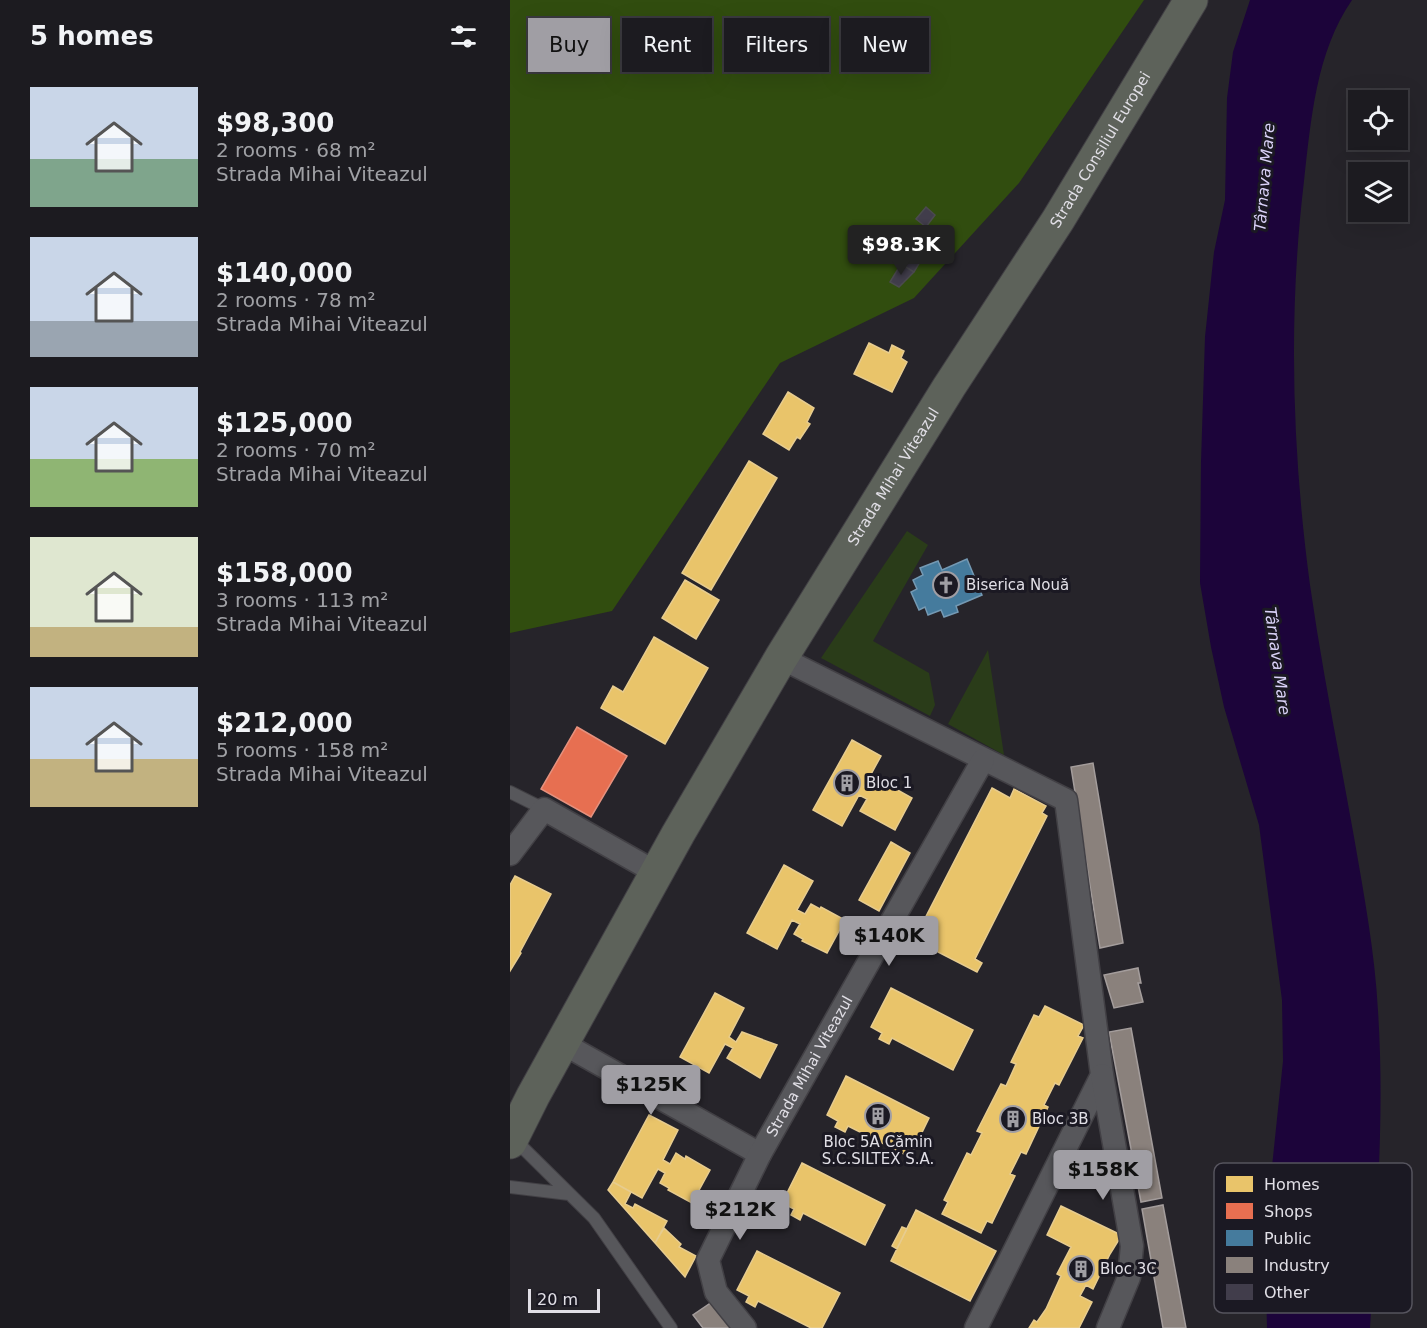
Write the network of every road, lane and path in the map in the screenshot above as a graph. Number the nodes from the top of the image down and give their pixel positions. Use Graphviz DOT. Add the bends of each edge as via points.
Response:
graph roads {
  1 [pos="1191,0"];
  2 [pos="1007,298"];
  3 [pos="781,658"];
  4 [pos="983,759"];
  5 [pos="510,792"];
  6 [pos="544,809"];
  7 [pos="510,854"];
  8 [pos="657,873"];
  9 [pos="562,1043"];
  10 [pos="1102,1075"];
  11 [pos="511,1140"];
  12 [pos="760,1154"];
  13 [pos="510,1187"];
  14 [pos="569,1194"];
  15 [pos="671,1328"];
  16 [pos="745,1328"];
  17 [pos="976,1328"];
  18 [pos="1108,1328"];
  1 -- 2 [label="highway, Strada Consiliul Europei"];
  2 -- 3 [label="highway, Strada Mihai Viteazul"];
  3 -- 4 [label="street"];
  3 -- 8 [label="highway, Strada Mihai Viteazul"];
  4 -- 10 [label="street" via="1066,800"];
  4 -- 12 [label="street, Strada Mihai Viteazul"];
  5 -- 6 [label="lane"];
  6 -- 7 [label="street"];
  6 -- 8 [label="street"];
  8 -- 9 [label="highway, Strada Mihai Viteazul"];
  9 -- 11 [label="highway, Strada Mihai Viteazul"];
  9 -- 12 [label="street, Strada Mihai Viteazul"];
  10 -- 17 [label="street"];
  10 -- 18 [label="street" via="1132,1246 1129,1277"];
  11 -- 14 [label="lane" via="537,1159"];
  12 -- 16 [label="street, Strada Mihai Viteazul" via="708,1260 716,1292"];
  13 -- 14 [label="lane"];
  14 -- 15 [label="lane" via="594,1218"];
}
